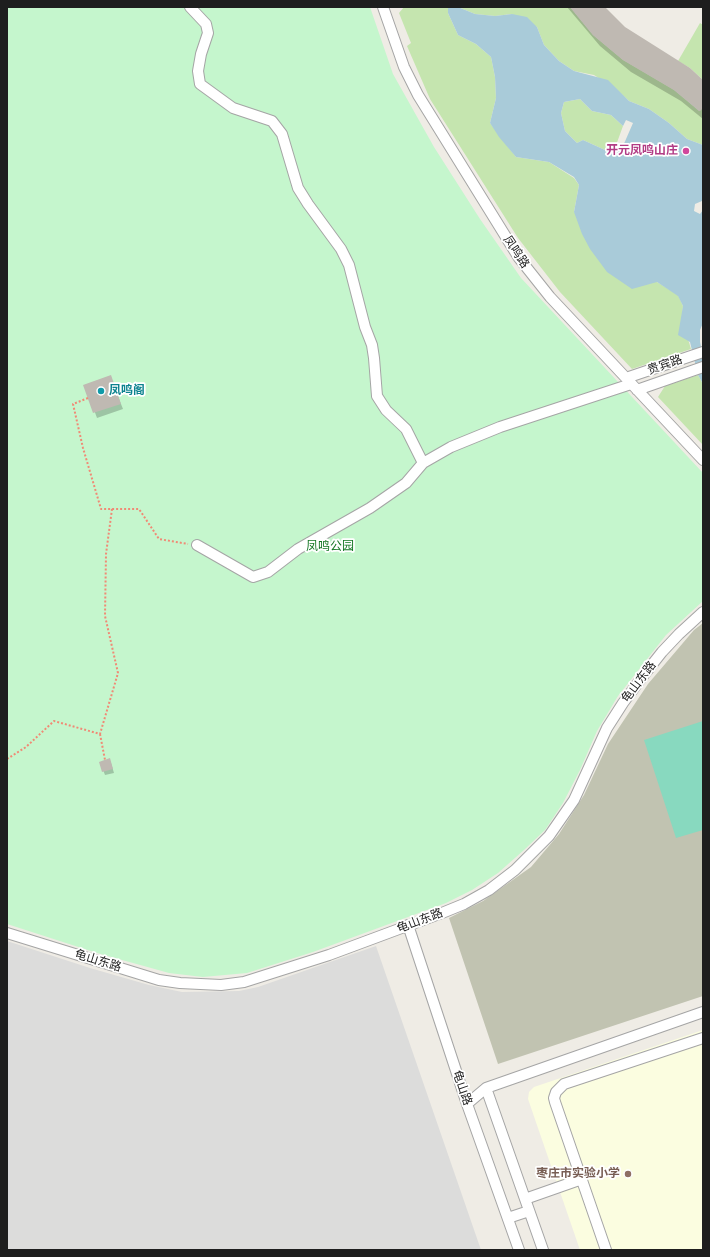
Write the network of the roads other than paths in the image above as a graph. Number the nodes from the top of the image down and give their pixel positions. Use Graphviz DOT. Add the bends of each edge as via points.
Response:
graph roads {
  1 [pos="190,7"];
  2 [pos="386,9"];
  3 [pos="703,352"];
  4 [pos="703,367"];
  5 [pos="631,384"];
  6 [pos="703,460"];
  7 [pos="423,463"];
  8 [pos="197,545"];
  9 [pos="703,612"];
  10 [pos="408,925"];
  11 [pos="7,933"];
  12 [pos="703,1012"];
  13 [pos="703,1038"];
  14 [pos="486,1088"];
  15 [pos="468,1104"];
  16 [pos="582,1180"];
  17 [pos="525,1199"];
  18 [pos="529,1211"];
  19 [pos="508,1218"];
  20 [pos="602,1249"];
  21 [pos="519,1250"];
  22 [pos="543,1250"];
  1 -- 7 [label="street" via="206,24 208,33 198,71 200,84 233,108 272,121 282,134 298,188 341,249 349,265 372,345 377,396 386,410 406,429"];
  2 -- 5 [label="street, 凤鸣路" via="404,67 418,95 519,258 550,297"];
  3 -- 5 [label="street, 贵宾路"];
  4 -- 5 [label="street, 贵宾路"];
  5 -- 6 [label="street, 凤鸣路"];
  5 -- 7 [label="street" via="500,427 451,447"];
  7 -- 8 [label="street" via="406,483 370,508 298,549 268,572 253,577"];
  9 -- 10 [label="street, 龟山东路" via="662,652 623,703 607,728 574,800 549,836 515,870 488,890 464,904"];
  10 -- 11 [label="street, 龟山东路" via="329,955 244,982 221,985 159,980"];
  10 -- 15 [label="street, 龟山路"];
  12 -- 14 [label="street"];
  13 -- 16 [label="street" via="564,1084 558,1089 555,1102"];
  14 -- 15 [label="street"];
  14 -- 17 [label="street, 龟山路"];
  15 -- 19 [label="street, 龟山路"];
  16 -- 17 [label="street"];
  16 -- 20 [label="street"];
  17 -- 18 [label="street, 龟山路"];
  18 -- 19 [label="street"];
  18 -- 22 [label="street, 龟山路"];
  19 -- 21 [label="street, 龟山路"];
}
